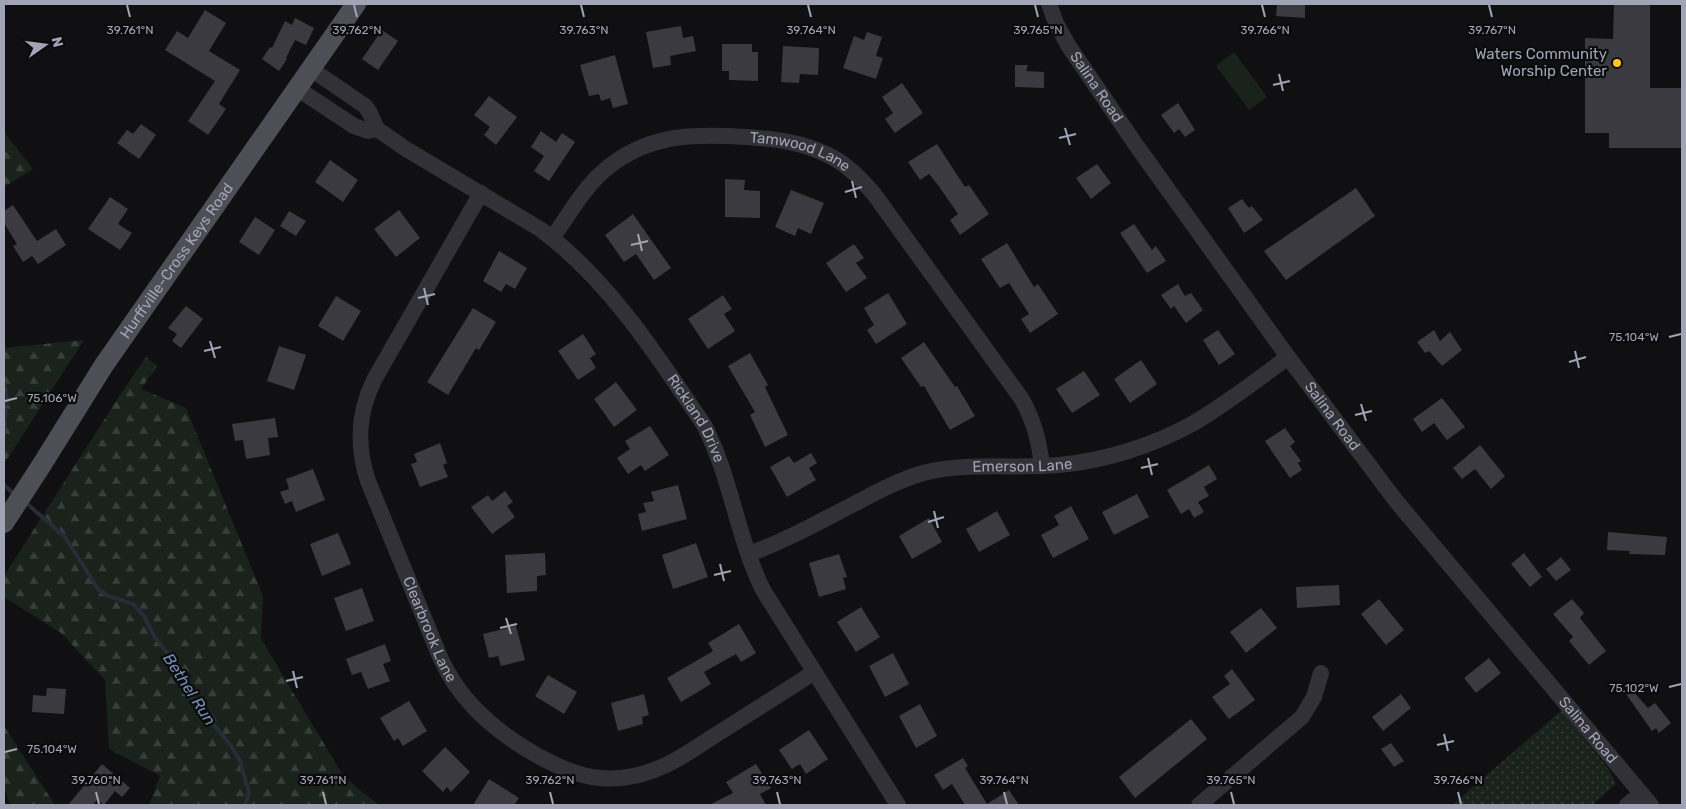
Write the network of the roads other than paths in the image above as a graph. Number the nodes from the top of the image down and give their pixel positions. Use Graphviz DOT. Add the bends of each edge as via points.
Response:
graph roads {
  1 [pos="356,4"];
  2 [pos="1049,4"];
  3 [pos="311,69"];
  4 [pos="298,89"];
  5 [pos="377,129"];
  6 [pos="481,193"];
  7 [pos="552,238"];
  8 [pos="1288,357"];
  9 [pos="1042,466"];
  10 [pos="4,522"];
  11 [pos="748,554"];
  12 [pos="813,673"];
  13 [pos="1321,673"];
  14 [pos="1646,799"];
  15 [pos="898,805"];
  16 [pos="1199,805"];
  17 [pos="1627,805"];
  1 -- 3 [label="main road, Hurffville-Cross Keys Road"];
  2 -- 8 [label="street, Salina Road" via="1068,45"];
  3 -- 4 [label="main road, Hurffville-Cross Keys Road"];
  3 -- 5 [label="street, Rickland Drive" via="365,106"];
  4 -- 5 [label="street, Rickland Drive" via="354,126 368,131"];
  4 -- 10 [label="main road, Hurffville-Cross Keys Road" via="104,365"];
  5 -- 6 [label="street, Rickland Drive"];
  6 -- 7 [label="street, Rickland Drive"];
  6 -- 12 [label="street, Clearbrook Lane" via="374,380 360,428 360,452 368,481 453,683 492,726 530,751 575,774 617,779 642,775 674,761"];
  7 -- 9 [label="street, Tamwood Lane" via="595,178 623,156 652,143 687,136 715,135 795,142 829,155 854,173 874,194 1021,398 1036,429"];
  7 -- 11 [label="street, Rickland Drive" via="612,297 704,425 717,454"];
  8 -- 9 [label="street, Emerson Lane" via="1224,404 1169,435 1109,456"];
  8 -- 14 [label="street, Salina Road" via="1396,501"];
  9 -- 11 [label="street, Emerson Lane" via="959,468 914,476 880,490 777,544"];
  11 -- 12 [label="street, Rickland Drive" via="766,596"];
  12 -- 15 [label="street, Rickland Drive"];
  13 -- 16 [label="street" via="1311,706 1302,717"];
  14 -- 17 [label="street"];
}
